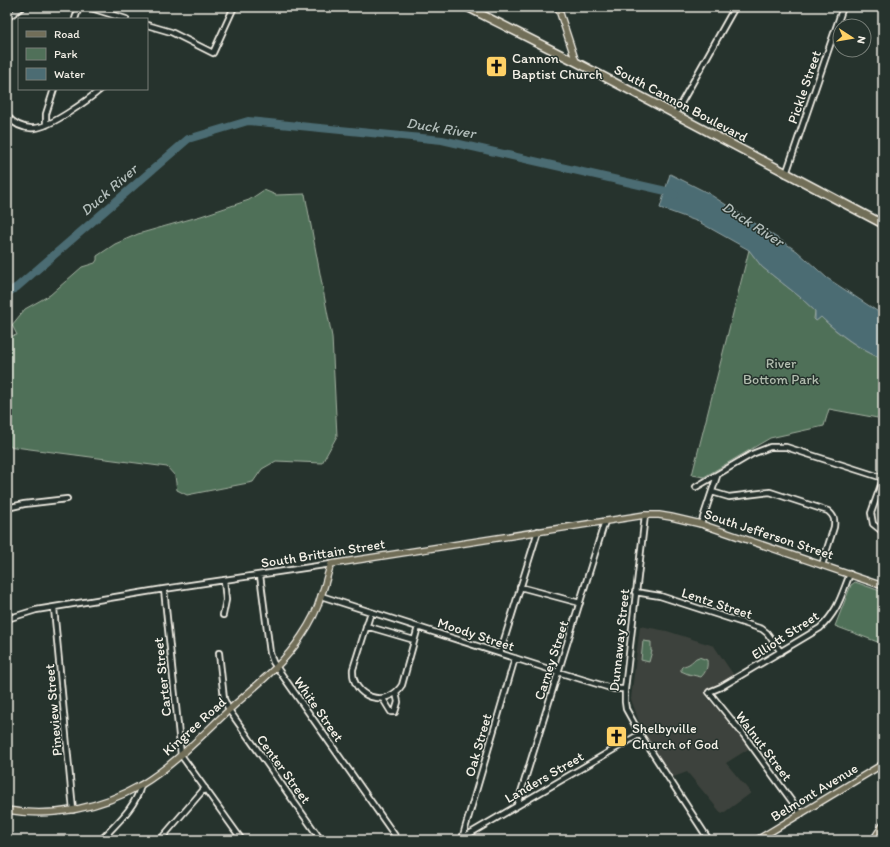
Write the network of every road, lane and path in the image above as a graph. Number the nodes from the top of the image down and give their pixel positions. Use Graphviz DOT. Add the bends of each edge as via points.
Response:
graph roads {
  1 [pos="22,7"];
  2 [pos="79,7"];
  3 [pos="88,7"];
  4 [pos="234,7"];
  5 [pos="467,7"];
  6 [pos="558,7"];
  7 [pos="735,7"];
  8 [pos="843,7"];
  9 [pos="7,18"];
  10 [pos="75,18"];
  11 [pos="123,18"];
  12 [pos="148,25"];
  13 [pos="576,62"];
  14 [pos="54,90"];
  15 [pos="100,90"];
  16 [pos="675,114"];
  17 [pos="7,116"];
  18 [pos="46,125"];
  19 [pos="786,174"];
  20 [pos="883,224"];
  21 [pos="717,476"];
  22 [pos="883,479"];
  23 [pos="696,487"];
  24 [pos="712,492"];
  25 [pos="67,499"];
  26 [pos="7,508"];
  27 [pos="645,515"];
  28 [pos="605,521"];
  29 [pos="701,524"];
  30 [pos="538,531"];
  31 [pos="883,532"];
  32 [pos="331,564"];
  33 [pos="822,565"];
  34 [pos="850,574"];
  35 [pos="260,575"];
  36 [pos="224,580"];
  37 [pos="883,586"];
  38 [pos="520,587"];
  39 [pos="164,589"];
  40 [pos="635,592"];
  41 [pos="322,596"];
  42 [pos="580,603"];
  43 [pos="54,608"];
  44 [pos="371,612"];
  45 [pos="223,615"];
  46 [pos="7,619"];
  47 [pos="366,626"];
  48 [pos="418,627"];
  49 [pos="414,640"];
  50 [pos="781,652"];
  51 [pos="220,653"];
  52 [pos="500,653"];
  53 [pos="515,658"];
  54 [pos="276,667"];
  55 [pos="558,672"];
  56 [pos="625,689"];
  57 [pos="709,692"];
  58 [pos="396,693"];
  59 [pos="383,699"];
  60 [pos="229,710"];
  61 [pos="640,734"];
  62 [pos="181,755"];
  63 [pos="883,764"];
  64 [pos="141,785"];
  65 [pos="205,788"];
  66 [pos="517,805"];
  67 [pos="7,810"];
  68 [pos="73,810"];
  69 [pos="801,814"];
  70 [pos="883,825"];
  71 [pos="163,839"];
  72 [pos="461,839"];
  73 [pos="101,840"];
  74 [pos="242,840"];
  75 [pos="321,840"];
  76 [pos="398,840"];
  77 [pos="709,840"];
  78 [pos="757,840"];
  79 [pos="873,840"];
  1 -- 9 [label="street"];
  2 -- 10 [label="street"];
  3 -- 11 [label="street"];
  4 -- 12 [label="street" via="213,53 171,32"];
  5 -- 13 [label="highway, South Cannon Boulevard"];
  6 -- 13 [label="main road"];
  7 -- 16 [label="street"];
  8 -- 19 [label="street, Pickle Street"];
  13 -- 16 [label="highway, South Cannon Boulevard"];
  14 -- 18 [label="street" via="46,114"];
  15 -- 18 [label="street" via="76,108"];
  16 -- 19 [label="highway, South Cannon Boulevard"];
  17 -- 18 [label="street" via="18,126 34,128"];
  19 -- 20 [label="highway, South Cannon Boulevard"];
  21 -- 22 [label="street" via="752,454 770,448 786,447"];
  21 -- 23 [label="street"];
  21 -- 24 [label="street"];
  22 -- 31 [label="street" via="871,513 873,524"];
  24 -- 29 [label="street"];
  24 -- 33 [label="street" via="730,497 770,492 828,511 835,521"];
  25 -- 26 [label="street"];
  27 -- 28 [label="main road, South Brittain Street"];
  27 -- 29 [label="main road, South Jefferson Street" via="671,517"];
  27 -- 40 [label="street, Dunnaway Street"];
  28 -- 30 [label="main road, South Brittain Street"];
  28 -- 42 [label="street, Carney Street"];
  29 -- 33 [label="main road, South Jefferson Street"];
  30 -- 32 [label="main road, South Brittain Street"];
  30 -- 38 [label="street"];
  32 -- 35 [label="street, South Brittain Street"];
  32 -- 41 [label="main road, Kingree Road"];
  33 -- 34 [label="main road, South Jefferson Street"];
  34 -- 37 [label="main road, South Jefferson Street"];
  34 -- 50 [label="street, Elliott Street" via="831,618 820,628"];
  35 -- 36 [label="street, South Brittain Street"];
  35 -- 54 [label="street, White Street" via="270,653"];
  36 -- 39 [label="street, South Brittain Street"];
  36 -- 45 [label="street" via="226,600"];
  38 -- 42 [label="street"];
  38 -- 52 [label="street"];
  39 -- 43 [label="street, South Brittain Street"];
  39 -- 62 [label="street, Carter Street"];
  40 -- 50 [label="street, Lentz Street" via="660,596 762,629"];
  40 -- 56 [label="street, Dunnaway Street"];
  41 -- 44 [label="street, Moody Street"];
  41 -- 54 [label="main road, Kingree Road" via="302,636"];
  42 -- 55 [label="street, Carney Street"];
  43 -- 46 [label="street, South Brittain Street" via="36,610"];
  43 -- 68 [label="street, Pineview Street"];
  44 -- 47 [label="street"];
  44 -- 48 [label="street, Moody Street"];
  47 -- 49 [label="street"];
  47 -- 59 [label="street" via="353,669 354,681 360,691 371,697"];
  48 -- 49 [label="street"];
  48 -- 52 [label="street, Moody Street"];
  49 -- 58 [label="street" via="402,685"];
  50 -- 57 [label="street, Elliott Street"];
  51 -- 60 [label="street, Center Street" via="224,699"];
  52 -- 53 [label="street, Moody Street"];
  53 -- 55 [label="street, Moody Street"];
  53 -- 72 [label="street, Oak Street"];
  54 -- 60 [label="main road, Kingree Road"];
  54 -- 76 [label="street, White Street"];
  55 -- 56 [label="street, Moody Street" via="614,689"];
  55 -- 66 [label="street, Carney Street"];
  56 -- 61 [label="street, Dunnaway Street" via="626,708"];
  57 -- 69 [label="street, Walnut Street"];
  58 -- 59 [label="street"];
  58 -- 59 [label="street" via="398,702 395,712 391,712"];
  60 -- 62 [label="main road, Kingree Road"];
  60 -- 75 [label="street, Center Street"];
  61 -- 66 [label="street, Landers Street"];
  61 -- 77 [label="street, Dunnaway Street"];
  62 -- 64 [label="main road, Kingree Road"];
  62 -- 65 [label="street"];
  63 -- 69 [label="main road, Belmont Avenue"];
  64 -- 68 [label="main road, Kingree Road" via="96,805"];
  64 -- 73 [label="street" via="136,800"];
  65 -- 71 [label="street"];
  65 -- 74 [label="street"];
  66 -- 72 [label="street, Landers Street"];
  67 -- 68 [label="main road, Kingree Road" via="23,813"];
  69 -- 78 [label="main road, Belmont Avenue"];
  70 -- 79 [label="main road"];
}
